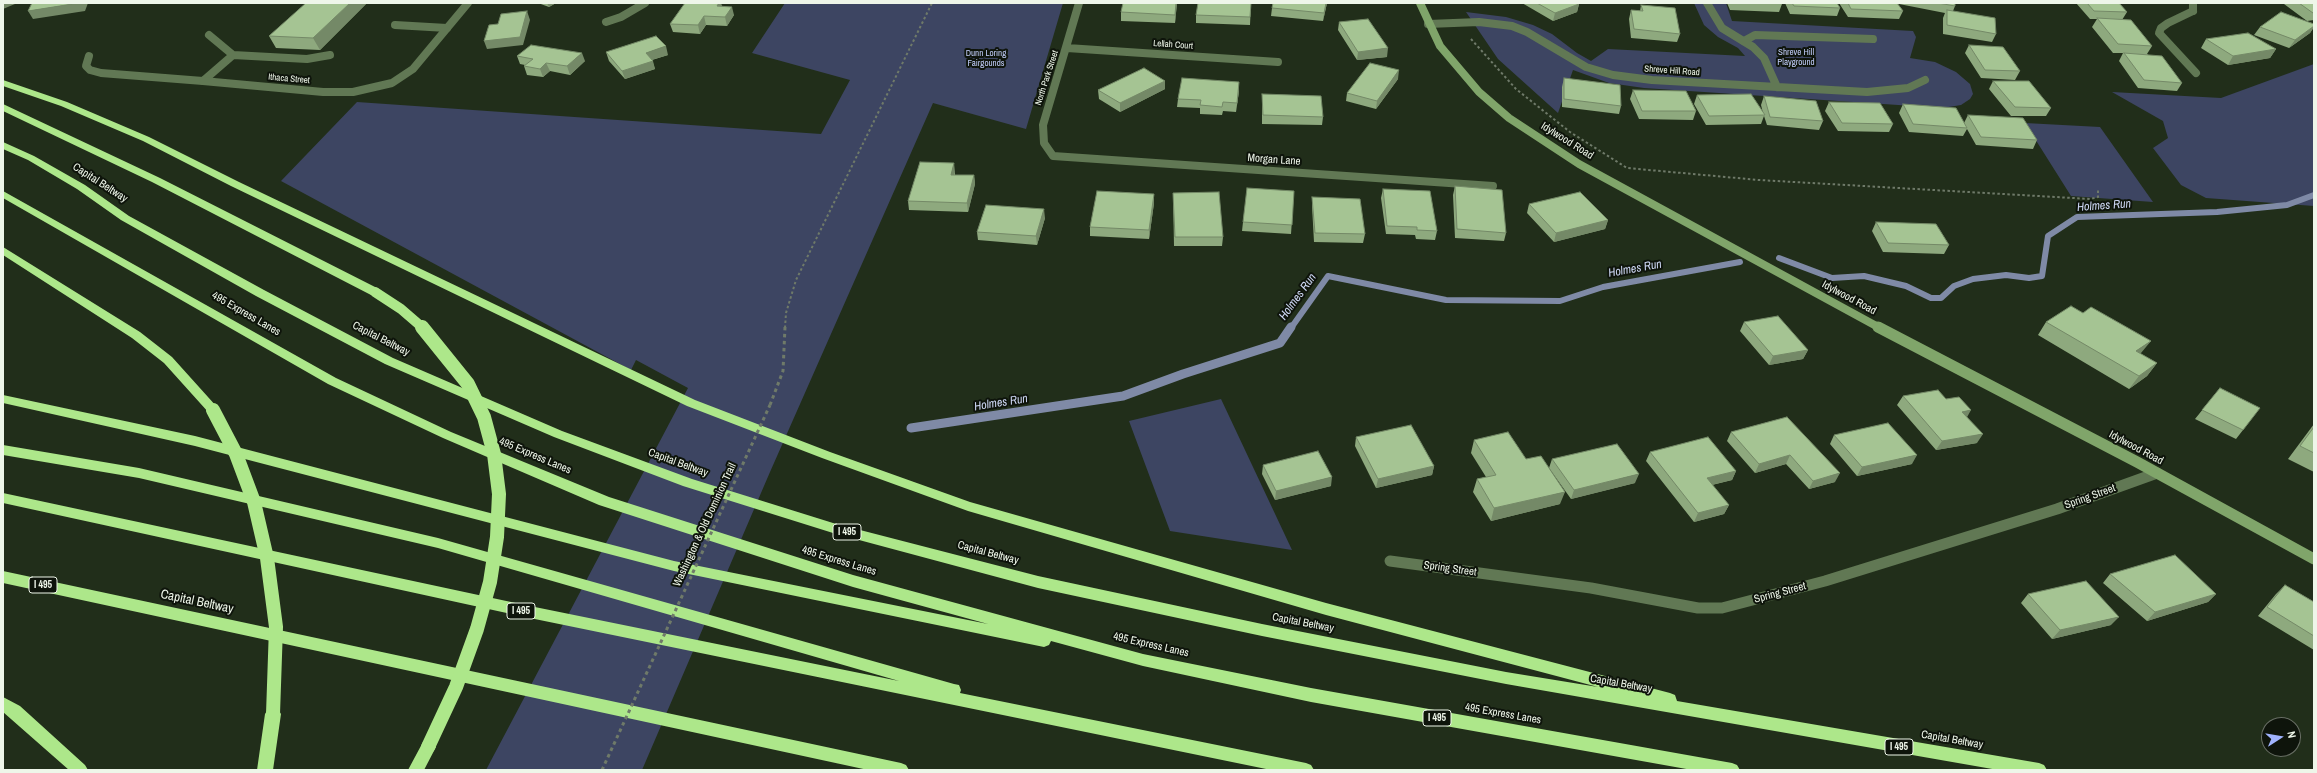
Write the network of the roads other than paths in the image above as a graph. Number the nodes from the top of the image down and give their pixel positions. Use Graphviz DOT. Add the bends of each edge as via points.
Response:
graph roads {
  1 [pos="468,3"];
  2 [pos="645,3"];
  3 [pos="1079,3"];
  4 [pos="1420,3"];
  5 [pos="1707,3"];
  6 [pos="2193,7"];
  7 [pos="606,22"];
  8 [pos="1428,24"];
  9 [pos="395,25"];
  10 [pos="447,28"];
  11 [pos="209,34"];
  12 [pos="1873,39"];
  13 [pos="1744,40"];
  14 [pos="1067,48"];
  15 [pos="233,55"];
  16 [pos="89,56"];
  17 [pos="330,56"];
  18 [pos="1278,62"];
  19 [pos="2196,73"];
  20 [pos="1925,80"];
  21 [pos="203,81"];
  22 [pos="3,83"];
  23 [pos="1777,87"];
  24 [pos="3,107"];
  25 [pos="3,145"];
  26 [pos="1053,156"];
  27 [pos="1493,186"];
  28 [pos="3,194"];
  29 [pos="3,250"];
  30 [pos="3,399"];
  31 [pos="3,450"];
  32 [pos="2157,473"];
  33 [pos="3,498"];
  34 [pos="2314,559"];
  35 [pos="1390,561"];
  36 [pos="3,577"];
  37 [pos="1143,660"];
  38 [pos="3,704"];
  39 [pos="1041,716"];
  40 [pos="1760,723"];
  41 [pos="80,770"];
  42 [pos="265,770"];
  43 [pos="416,770"];
  44 [pos="901,770"];
  45 [pos="1306,770"];
  46 [pos="1732,770"];
  47 [pos="2039,770"];
  1 -- 10 [label="street, Ithaca Street"];
  2 -- 7 [label="street" via="621,17"];
  3 -- 14 [label="street, North Park Street"];
  4 -- 8 [label="main road, Idylwood Road"];
  5 -- 13 [label="street" via="1722,28"];
  6 -- 19 [label="street" via="2161,28 2159,33"];
  8 -- 23 [label="street, Shreve Hill Road" via="1496,24 1527,32 1586,67 1613,75 1652,80"];
  8 -- 32 [label="main road, Idylwood Road" via="1440,46 1480,92 1509,118 1573,161 1855,315"];
  9 -- 10 [label="street"];
  10 -- 21 [label="street, Ithaca Street" via="413,69 392,83 373,88 353,92 323,92"];
  11 -- 15 [label="street"];
  12 -- 13 [label="street" via="1755,35"];
  13 -- 23 [label="street" via="1764,58"];
  14 -- 18 [label="street, Lellah Court"];
  14 -- 26 [label="street, North Park Street" via="1042,130 1044,143"];
  15 -- 17 [label="street" via="307,59"];
  15 -- 21 [label="street"];
  16 -- 21 [label="street, Ithaca Street" via="86,66 101,73"];
  20 -- 23 [label="street, Shreve Hill Road" via="1908,88 1880,92"];
  22 -- 40 [label="highway" via="64,104 146,139 691,403 826,455 968,506 1326,609"];
  24 -- 43 [label="highway, bridge" via="156,180 375,292 427,331 449,356 468,384 484,417 494,454 499,494 497,537 490,582 477,629 456,687"];
  25 -- 40 [label="highway, Capital Beltway / I 495" via="80,187 125,218 389,361 558,434 688,483 833,528 1038,582 1262,630 1506,678"];
  26 -- 27 [label="street, Morgan Lane"];
  28 -- 37 [label="highway, 495 Express Lanes / I 495" via="332,381 447,435 604,501 853,581"];
  29 -- 42 [label="highway, bridge" via="136,335 168,360 212,410 236,454 254,502 267,558 276,626 273,714"];
  30 -- 37 [label="highway" via="195,441 674,566"];
  31 -- 39 [label="highway" via="139,473 438,543"];
  32 -- 34 [label="main road, Idylwood Road"];
  32 -- 35 [label="street, Spring Street" via="2057,509 1825,581 1722,608 1698,608 1591,588"];
  33 -- 39 [label="highway, I 495" via="524,611"];
  36 -- 44 [label="highway, Capital Beltway / I 495"];
  37 -- 46 [label="highway, 495 Express Lanes / I 495" via="1311,695"];
  38 -- 41 [label="highway" via="15,711"];
  39 -- 45 [label="highway, I 495"];
  40 -- 47 [label="highway, Capital Beltway / I 495"];
}
